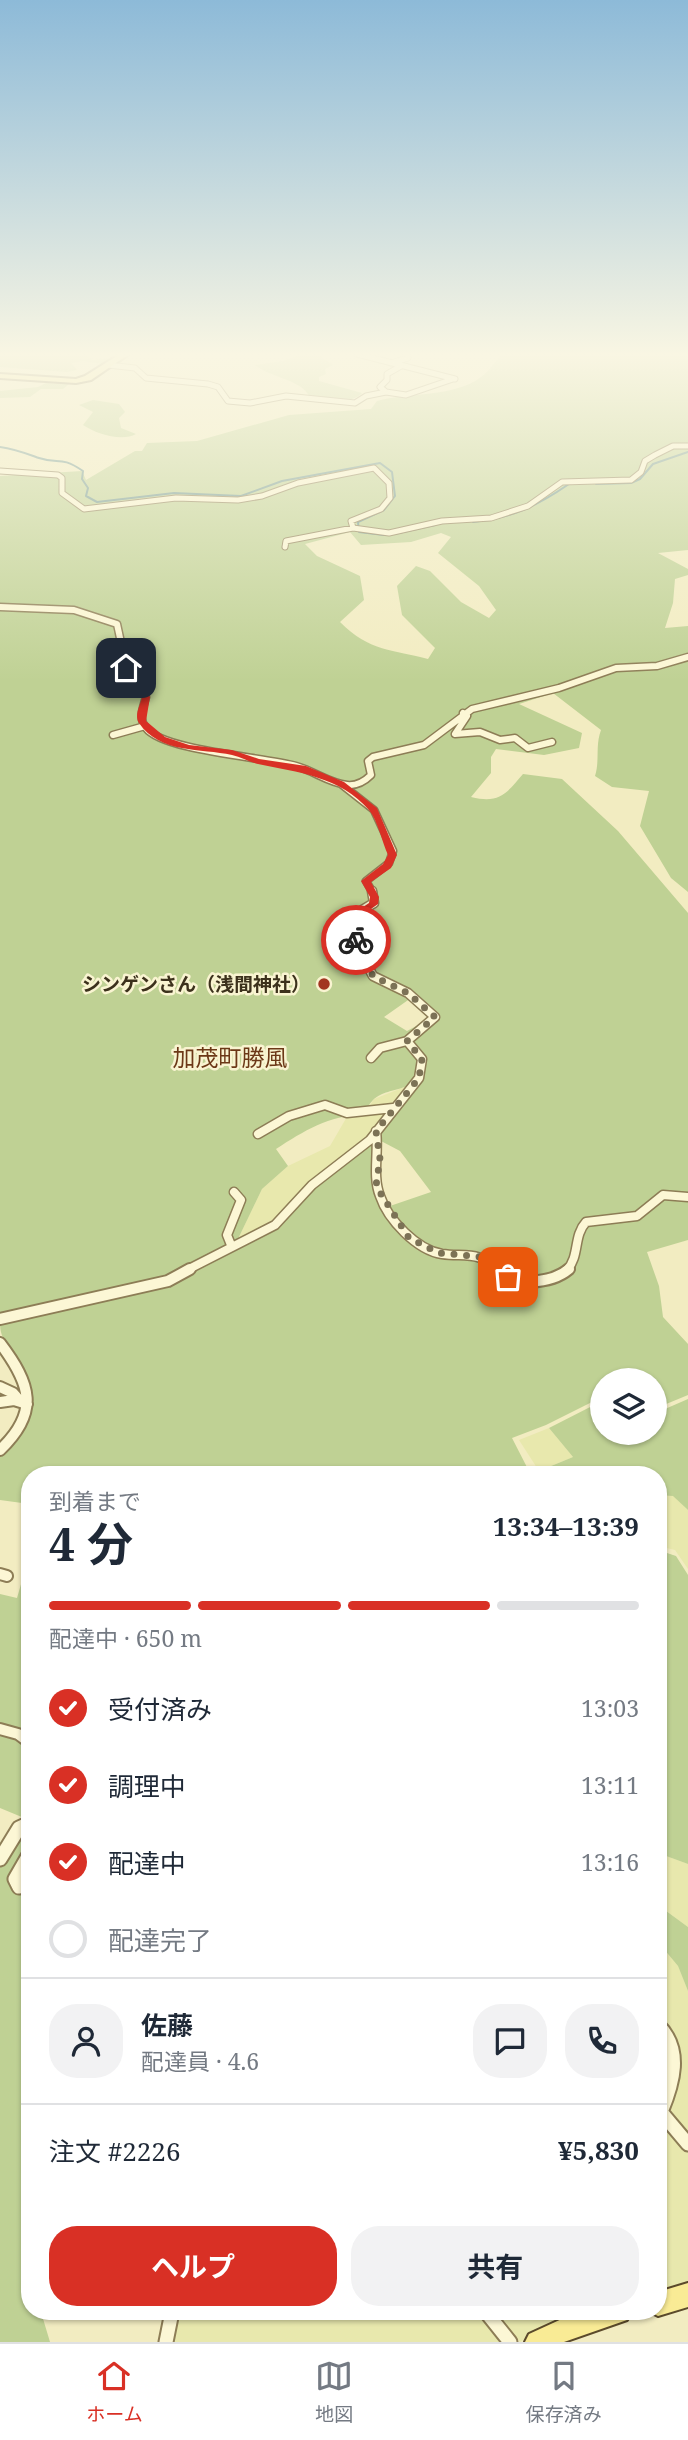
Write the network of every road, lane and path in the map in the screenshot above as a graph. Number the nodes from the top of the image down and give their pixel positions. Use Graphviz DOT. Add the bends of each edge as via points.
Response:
graph roads {
  1 [pos="644,463"];
  2 [pos="0,473"];
  3 [pos="357,529"];
  4 [pos="285,547"];
  5 [pos="0,607"];
  6 [pos="688,657"];
  7 [pos="463,713"];
  8 [pos="145,726"];
  9 [pos="113,735"];
  10 [pos="552,742"];
  11 [pos="341,784"];
  12 [pos="407,1041"];
  13 [pos="372,1058"];
  14 [pos="393,1108"];
  15 [pos="347,1113"];
  16 [pos="342,1125"];
  17 [pos="376,1131"];
  18 [pos="258,1134"];
  19 [pos="234,1192"];
  20 [pos="688,1197"];
  21 [pos="231,1245"];
  22 [pos="0,1319"];
  23 [pos="0,1343"];
  24 [pos="0,1387"];
  25 [pos="0,1402"];
  26 [pos="24,1403"];
  27 [pos="0,1450"];
  28 [pos="0,1729"];
  29 [pos="21,1736"];
  30 [pos="21,1827"];
  31 [pos="0,1859"];
  32 [pos="21,1869"];
  33 [pos="21,1886"];
  34 [pos="667,2034"];
  35 [pos="667,2096"];
  36 [pos="667,2120"];
  37 [pos="688,2144"];
  38 [pos="688,2295"];
  39 [pos="667,2301"];
  40 [pos="170,2320"];
  41 [pos="492,2320"];
  42 [pos="591,2320"];
  43 [pos="166,2342"];
  44 [pos="510,2342"];
  45 [pos="538,2342"];
  1 -- 3 [label="street" via="631,480 562,482 528,506 491,518 442,521 397,533"];
  2 -- 3 [label="street" via="58,475 69,501 89,509 176,498 250,499 298,482 374,468 388,483 390,498 382,509 351,522"];
  3 -- 4 [label="street" via="286,541"];
  5 -- 8 [label="street" via="80,609 117,624 128,675 146,697 141,716"];
  6 -- 7 [label="street" via="657,666 616,668"];
  7 -- 10 [label="street" via="467,716 455,734 480,732 500,740 515,738 528,748"];
  7 -- 11 [label="street" via="424,745 368,761 372,775 364,782"];
  8 -- 9 [label="street"];
  8 -- 11 [label="street" via="177,745 295,765"];
  11 -- 12 [label="street" via="374,810 393,851 389,863 366,881 374,903 345,924 373,976 408,993 435,1017"];
  12 -- 13 [label="street" via="380,1048"];
  12 -- 14 [label="street" via="420,1055 422,1065 419,1078"];
  14 -- 15 [label="street"];
  14 -- 17 [label="street"];
  15 -- 16 [label="street"];
  15 -- 18 [label="street" via="325,1105 308,1108"];
  17 -- 20 [label="street" via="380,1159 376,1186 409,1238 439,1253 483,1257 511,1278 544,1279 568,1270 577,1256 584,1222 637,1216 656,1197 667,1193"];
  17 -- 21 [label="street" via="355,1155 312,1185 279,1222"];
  19 -- 21 [label="street" via="241,1200 227,1235"];
  21 -- 22 [label="street" via="168,1281"];
  23 -- 26 [label="street" via="17,1364"];
  24 -- 26 [label="street"];
  25 -- 26 [label="street"];
  26 -- 27 [label="street" via="27,1419 23,1427"];
  28 -- 29 [label="street"];
  30 -- 31 [label="street"];
  32 -- 33 [label="street" via="15,1879"];
  34 -- 35 [label="street" via="673,2054"];
  36 -- 37 [label="street"];
  38 -- 39 [label="main road"];
  40 -- 43 [label="street"];
  41 -- 44 [label="street"];
  42 -- 45 [label="main road"];
}
